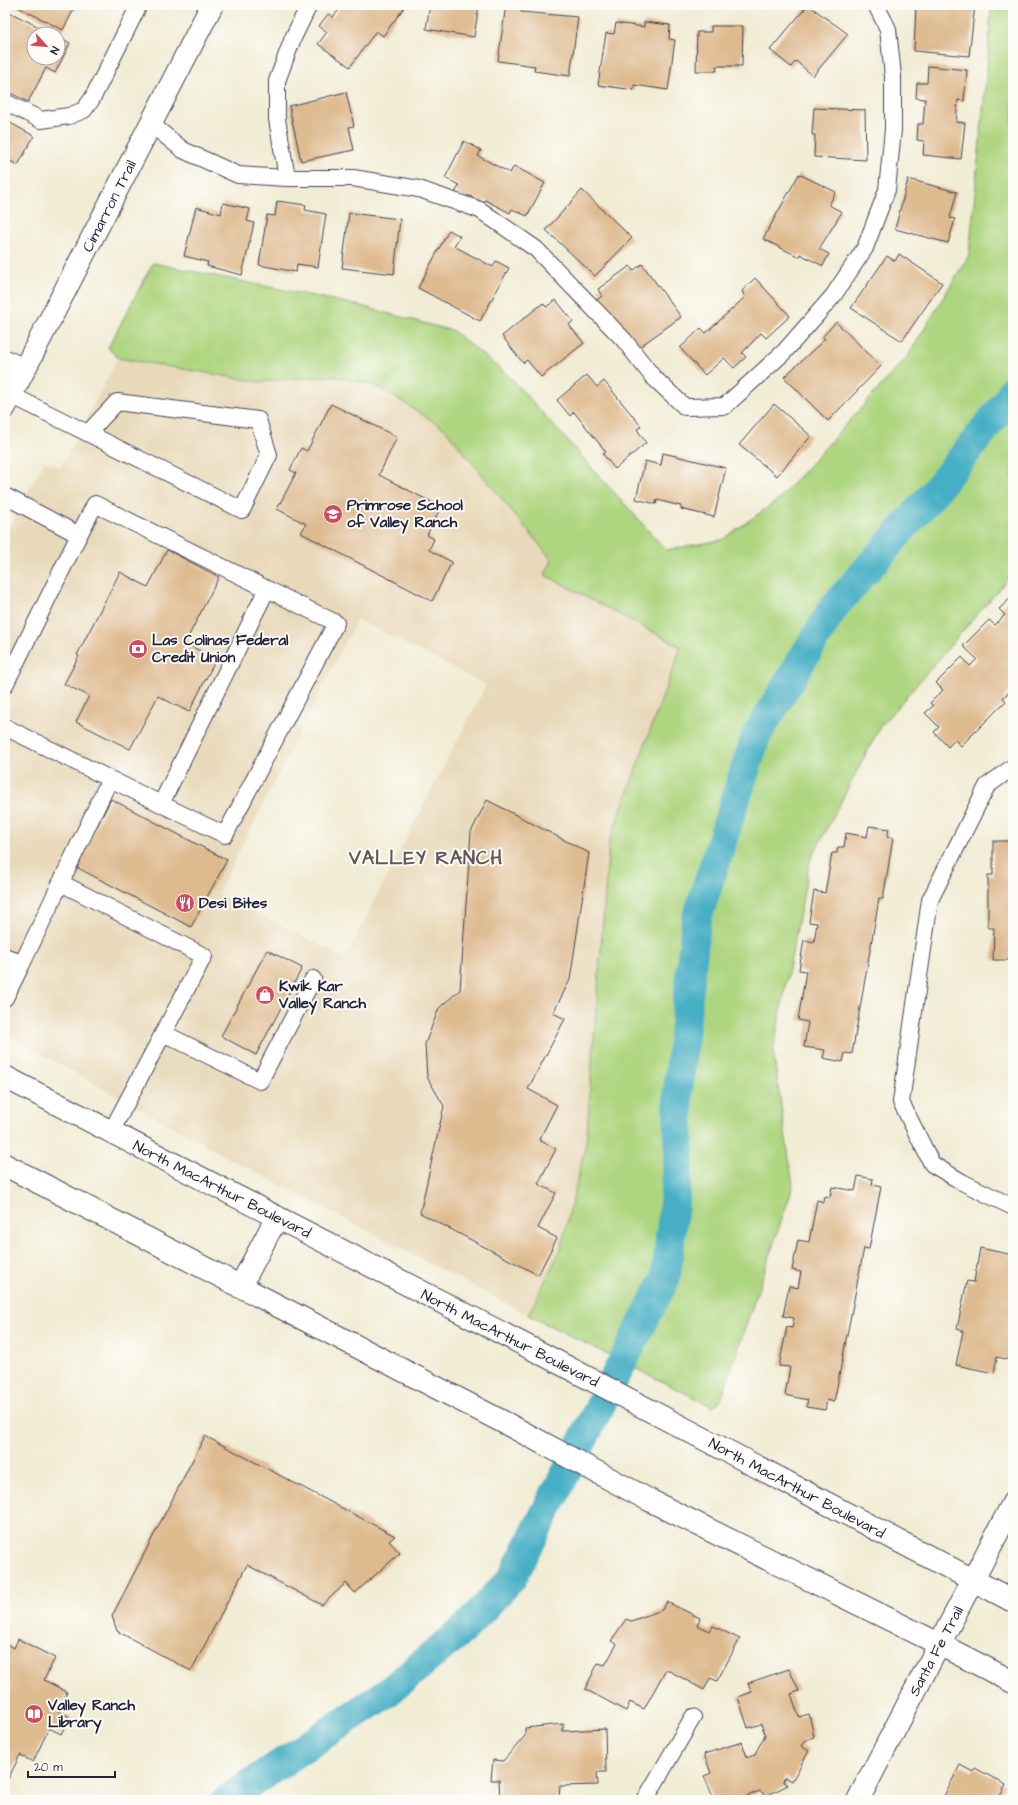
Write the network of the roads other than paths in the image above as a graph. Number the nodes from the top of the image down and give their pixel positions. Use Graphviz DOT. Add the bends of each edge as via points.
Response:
graph roads {
  1 [pos="139,5"];
  2 [pos="212,5"];
  3 [pos="309,5"];
  4 [pos="876,5"];
  5 [pos="5,102"];
  6 [pos="151,124"];
  7 [pos="287,178"];
  8 [pos="15,365"];
  9 [pos="8,401"];
  10 [pos="88,432"];
  11 [pos="5,496"];
  12 [pos="79,535"];
  13 [pos="266,589"];
  14 [pos="5,685"];
  15 [pos="5,727"];
  16 [pos="1013,766"];
  17 [pos="110,779"];
  18 [pos="160,804"];
  19 [pos="60,883"];
  20 [pos="5,956"];
  21 [pos="22,964"];
  22 [pos="313,979"];
  23 [pos="5,998"];
  24 [pos="163,1033"];
  25 [pos="5,1078"];
  26 [pos="111,1132"];
  27 [pos="5,1165"];
  28 [pos="1013,1207"];
  29 [pos="277,1217"];
  30 [pos="240,1287"];
  31 [pos="1013,1503"];
  32 [pos="973,1580"];
  33 [pos="1013,1601"];
  34 [pos="939,1644"];
  35 [pos="1013,1682"];
  36 [pos="693,1717"];
  37 [pos="645,1800"];
  38 [pos="858,1800"];
  1 -- 5 [label="lane" via="84,110 69,116 41,120"];
  2 -- 6 [label="main road, Cimarron Trail"];
  3 -- 7 [label="lane" via="277,81 277,119"];
  4 -- 7 [label="lane" via="888,29 894,76 887,190 882,205 865,248 833,296 784,352 725,406 685,407 653,377 624,340 536,249 480,210 419,189 353,178"];
  6 -- 7 [label="lane" via="183,150 238,175"];
  6 -- 8 [label="main road, Cimarron Trail"];
  8 -- 9 [label="main road, Cimarron Trail"];
  9 -- 10 [label="lane"];
  10 -- 10 [label="lane" via="242,510 269,455 258,420 117,402"];
  11 -- 12 [label="lane"];
  12 -- 13 [label="lane" via="95,504"];
  12 -- 14 [label="lane"];
  13 -- 18 [label="lane"];
  13 -- 18 [label="lane" via="336,623 225,835"];
  15 -- 17 [label="lane"];
  16 -- 28 [label="lane" via="987,786 930,900 902,1102 932,1164"];
  17 -- 18 [label="lane"];
  17 -- 19 [label="lane"];
  19 -- 21 [label="lane"];
  19 -- 24 [label="lane" via="204,956"];
  20 -- 21 [label="lane"];
  21 -- 23 [label="lane"];
  22 -- 24 [label="lane" via="260,1081"];
  24 -- 26 [label="lane"];
  25 -- 26 [label="main road, North MacArthur Boulevard"];
  26 -- 29 [label="main road, North MacArthur Boulevard"];
  27 -- 30 [label="main road"];
  29 -- 30 [label="main road"];
  29 -- 32 [label="main road, North MacArthur Boulevard"];
  30 -- 34 [label="main road" via="649,1500"];
  31 -- 32 [label="main road, Santa Fe Trail"];
  32 -- 33 [label="main road, North MacArthur Boulevard"];
  32 -- 34 [label="main road, Santa Fe Trail"];
  34 -- 35 [label="main road"];
  34 -- 38 [label="main road, Santa Fe Trail"];
  36 -- 37 [label="lane"];
}
